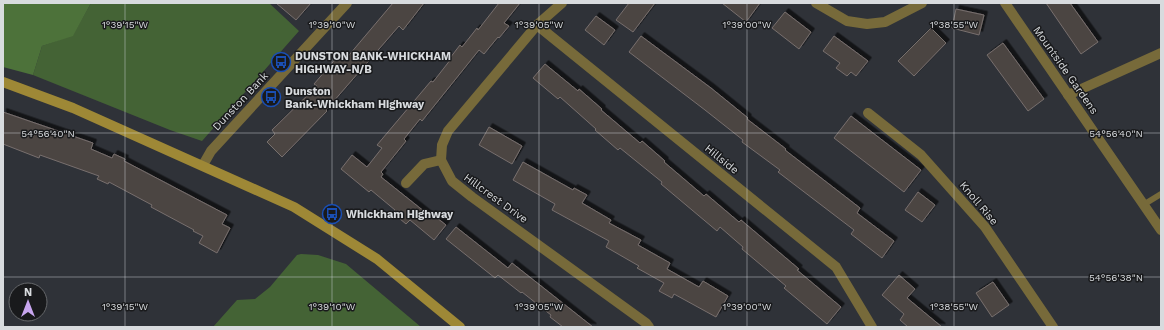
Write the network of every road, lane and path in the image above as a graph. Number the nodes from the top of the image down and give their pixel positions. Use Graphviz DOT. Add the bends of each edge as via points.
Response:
graph roads {
  1 [pos="347,3"];
  2 [pos="562,3"];
  3 [pos="816,3"];
  4 [pos="922,3"];
  5 [pos="1005,3"];
  6 [pos="537,25"];
  7 [pos="1161,53"];
  8 [pos="3,82"];
  9 [pos="1068,95"];
  10 [pos="868,113"];
  11 [pos="441,160"];
  12 [pos="203,165"];
  13 [pos="406,182"];
  14 [pos="1161,194"];
  15 [pos="1143,204"];
  16 [pos="1161,230"];
  17 [pos="460,327"];
  18 [pos="649,327"];
  19 [pos="872,327"];
  20 [pos="1053,327"];
  1 -- 12 [label="street, Dunston Bank" via="210,151"];
  2 -- 6 [label="street"];
  3 -- 4 [label="street" via="847,21 867,24 885,22"];
  5 -- 9 [label="street, Mountside Gardens"];
  6 -- 11 [label="street" via="448,131 442,145"];
  6 -- 19 [label="street, Hillside" via="836,266"];
  7 -- 9 [label="street"];
  8 -- 12 [label="main road" via="73,108"];
  9 -- 15 [label="street, Mountside Gardens"];
  10 -- 20 [label="street, Knoll Rise" via="921,155 985,227"];
  11 -- 13 [label="street" via="424,164"];
  11 -- 18 [label="street, Hillcrest Drive" via="452,181"];
  12 -- 17 [label="main road" via="294,207 340,235 377,259"];
  14 -- 15 [label="lane"];
  15 -- 16 [label="street, Mountside Gardens"];
}
